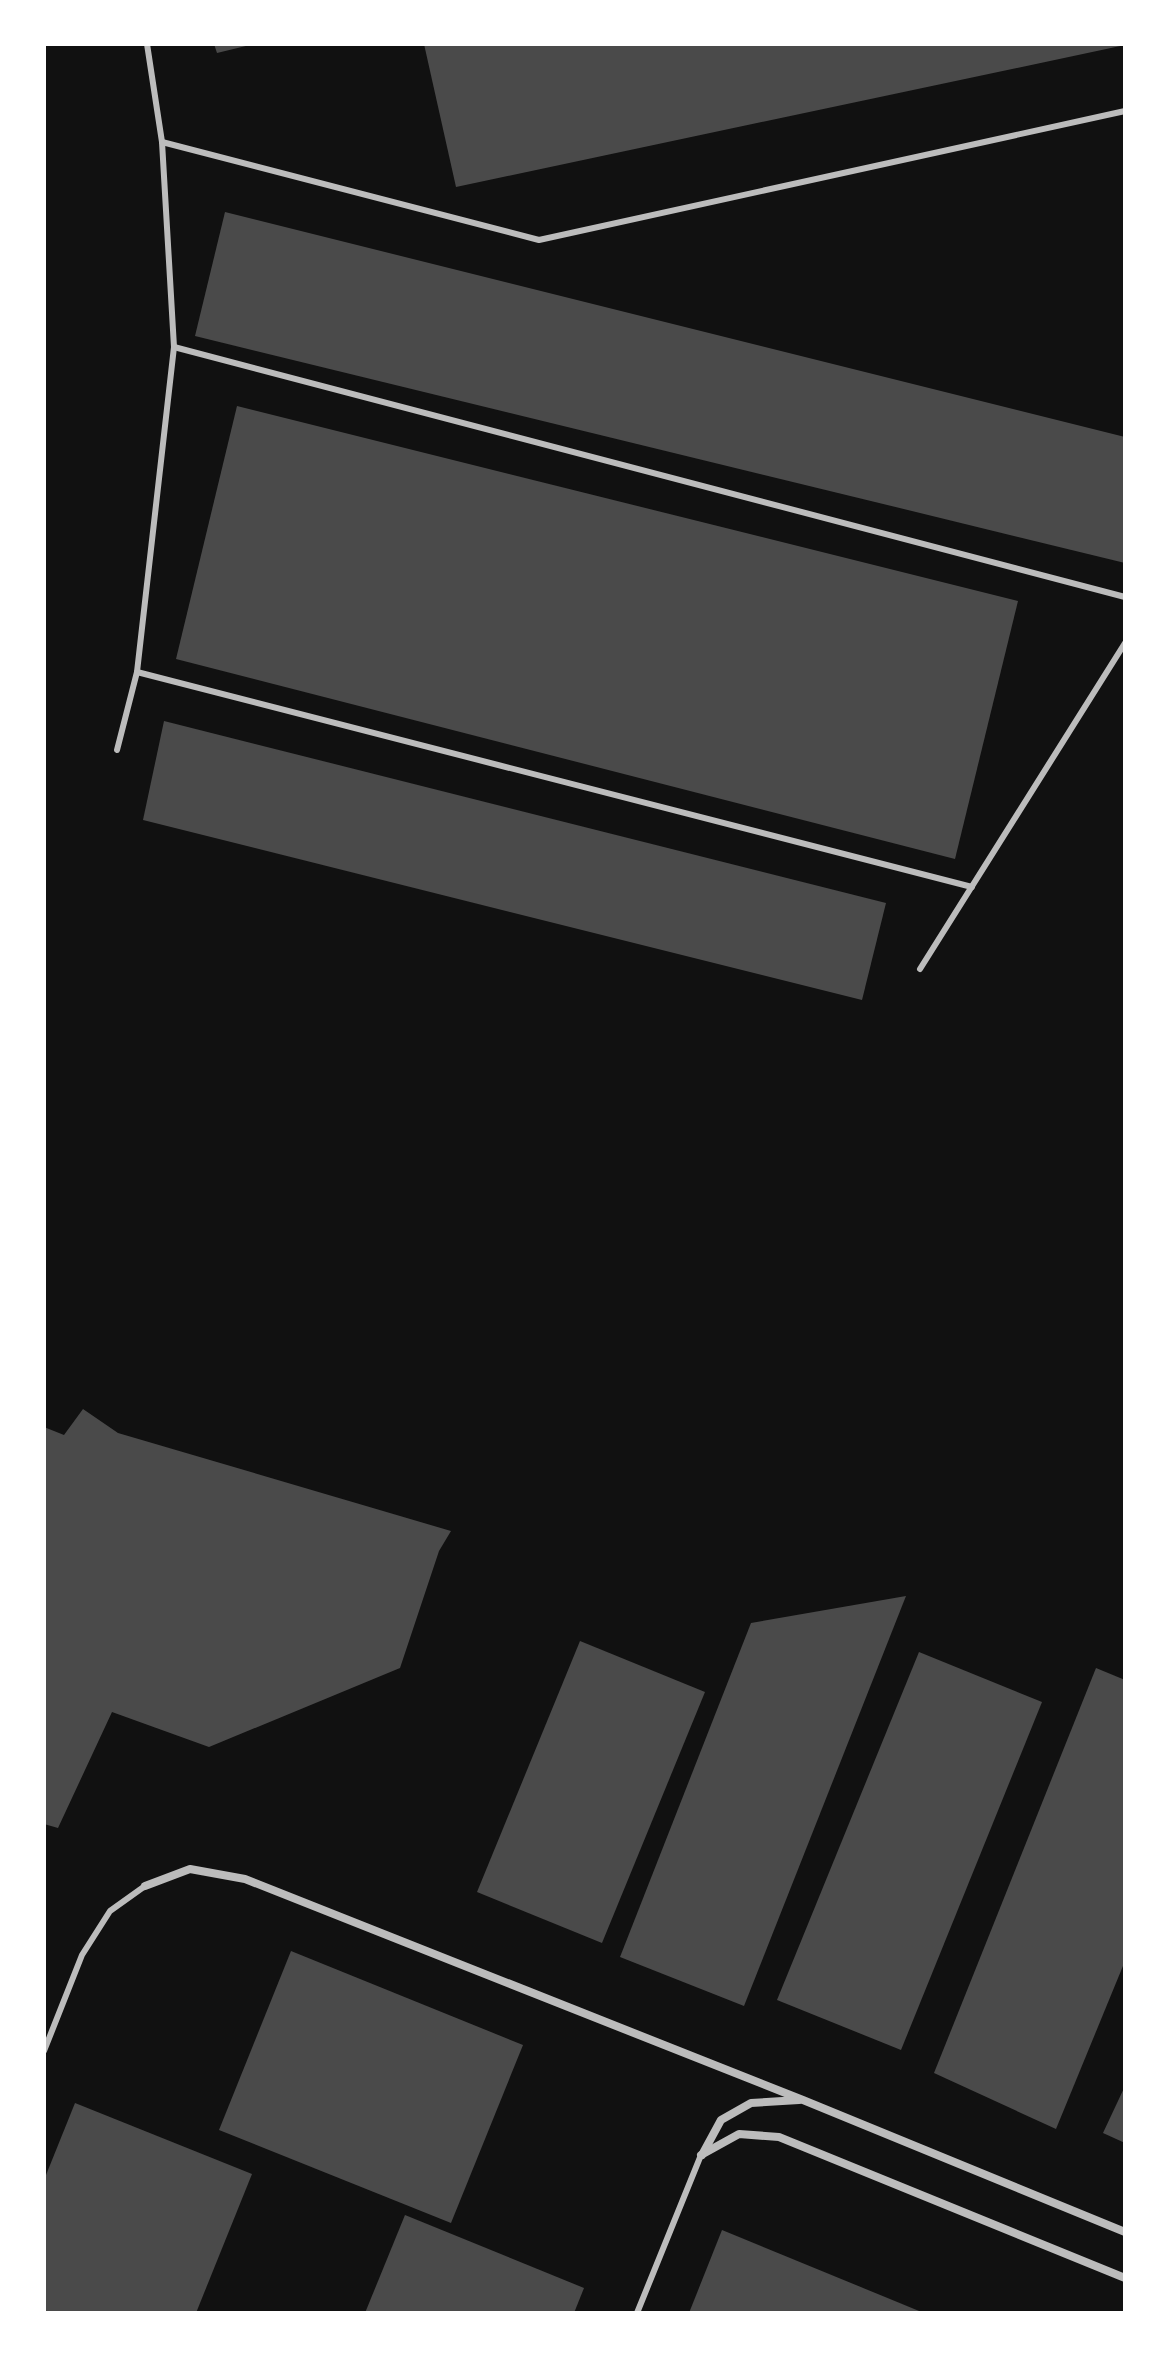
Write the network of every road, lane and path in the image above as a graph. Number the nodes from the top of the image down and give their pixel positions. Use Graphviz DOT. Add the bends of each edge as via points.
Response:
graph roads {
  1 [pos="147,44"];
  2 [pos="1125,111"];
  3 [pos="162,142"];
  4 [pos="174,347"];
  5 [pos="1125,597"];
  6 [pos="1125,643"];
  7 [pos="137,672"];
  8 [pos="117,750"];
  9 [pos="972,887"];
  10 [pos="920,969"];
  11 [pos="145,1886"];
  12 [pos="44,2051"];
  13 [pos="803,2100"];
  14 [pos="701,2155"];
  15 [pos="1125,2232"];
  16 [pos="1125,2278"];
  17 [pos="637,2313"];
  1 -- 3 [label="lane"];
  2 -- 3 [label="lane" via="539,240"];
  3 -- 4 [label="lane"];
  4 -- 5 [label="lane"];
  4 -- 7 [label="lane"];
  6 -- 9 [label="lane"];
  7 -- 8 [label="lane"];
  7 -- 9 [label="lane"];
  9 -- 10 [label="lane"];
  11 -- 12 [label="lane" via="110,1911 82,1955"];
  11 -- 13 [label="street" via="190,1869 245,1879"];
  13 -- 14 [label="street" via="751,2103 721,2120"];
  13 -- 15 [label="street"];
  14 -- 16 [label="street" via="739,2134 779,2137"];
  14 -- 17 [label="lane"];
}
